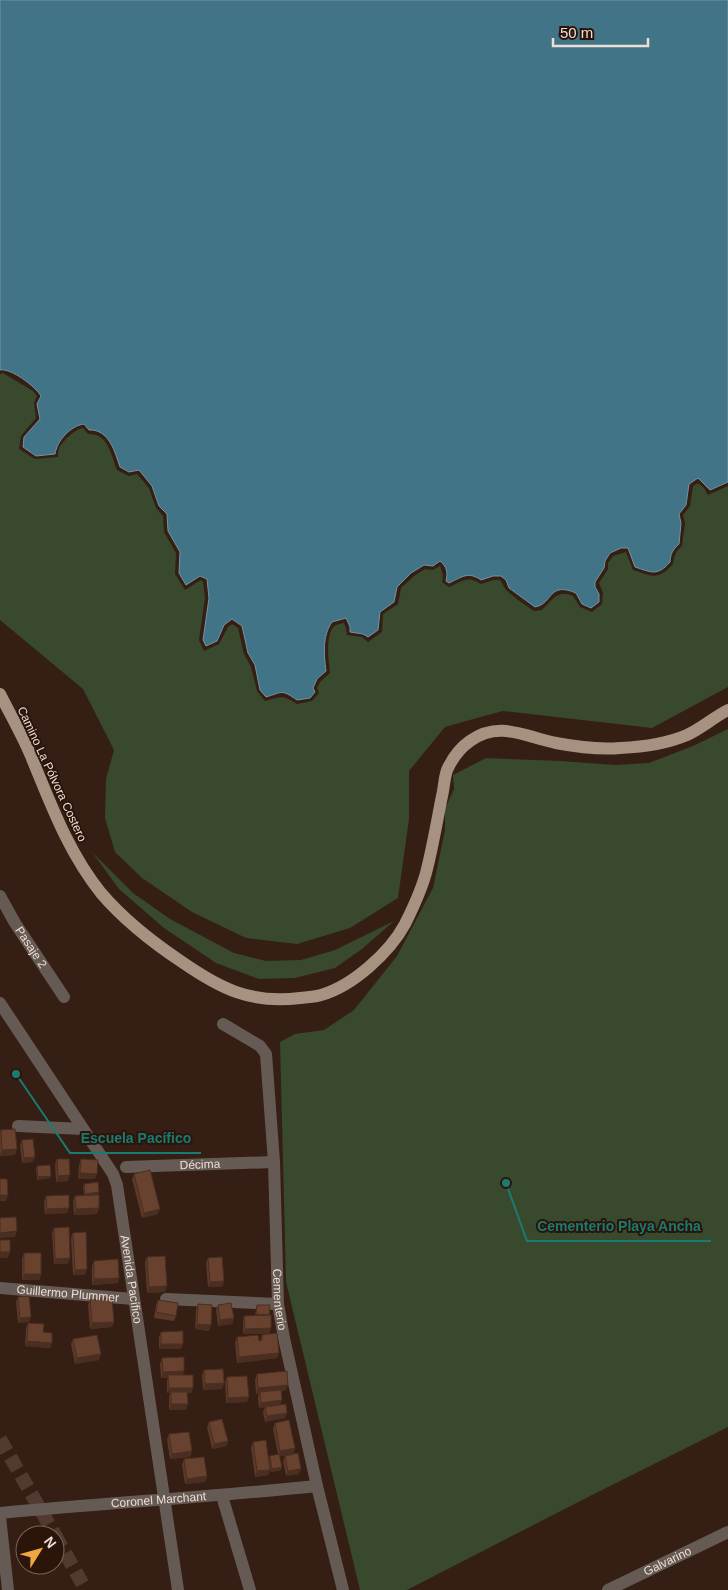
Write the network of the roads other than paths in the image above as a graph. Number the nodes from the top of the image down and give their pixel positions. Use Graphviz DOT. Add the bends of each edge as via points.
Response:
graph roads {
  1 [pos="0,694"];
  2 [pos="728,710"];
  3 [pos="0,896"];
  4 [pos="64,997"];
  5 [pos="0,1002"];
  6 [pos="223,1024"];
  7 [pos="18,1126"];
  8 [pos="84,1129"];
  9 [pos="274,1162"];
  10 [pos="126,1167"];
  11 [pos="0,1288"];
  12 [pos="133,1298"];
  13 [pos="166,1299"];
  14 [pos="278,1304"];
  15 [pos="317,1486"];
  16 [pos="222,1496"];
  17 [pos="165,1499"];
  18 [pos="0,1513"];
  19 [pos="0,1517"];
  20 [pos="728,1532"];
  21 [pos="8,1590"];
  22 [pos="178,1590"];
  23 [pos="250,1590"];
  24 [pos="344,1590"];
  25 [pos="608,1590"];
  1 -- 2 [label="main road, Camino La Pólvora Costero" via="70,847 100,892 138,929 203,977 244,995 265,999 321,995 337,989 371,964 392,941 403,926 426,873 447,771 456,754 470,741 487,733 505,730 571,746 628,748 665,742 688,734"];
  3 -- 4 [label="street, Pasaje 2" via="14,923"];
  5 -- 8 [label="street, Avenida Pacífico"];
  6 -- 9 [label="street, Cementerio" via="260,1046 266,1054"];
  7 -- 8 [label="street"];
  8 -- 12 [label="street, Avenida Pacífico" via="117,1184"];
  9 -- 10 [label="street, Décima"];
  9 -- 14 [label="street, Cementerio"];
  11 -- 12 [label="street, Guillermo Plummer"];
  12 -- 17 [label="street, Avenida Pacífico"];
  13 -- 14 [label="street"];
  14 -- 15 [label="street, Cementerio"];
  15 -- 16 [label="street, Coronel Marchant"];
  15 -- 24 [label="street, Cementerio"];
  16 -- 17 [label="street, Coronel Marchant"];
  16 -- 23 [label="street"];
  17 -- 18 [label="street, Coronel Marchant"];
  17 -- 22 [label="street, Avenida Pacífico"];
  19 -- 21 [label="street"];
  20 -- 25 [label="street, Galvarino"];
}
